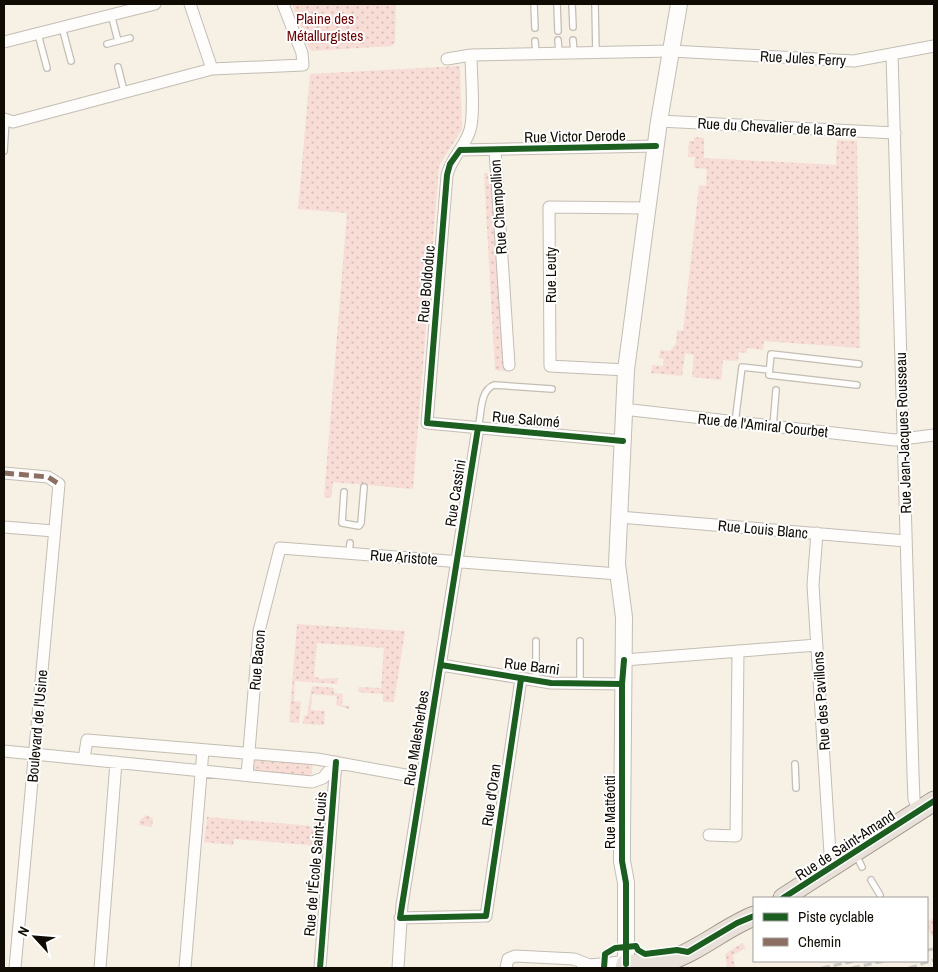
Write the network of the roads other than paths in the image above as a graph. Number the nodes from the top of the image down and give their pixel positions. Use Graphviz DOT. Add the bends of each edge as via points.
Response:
graph roads {
  1 [pos="155,4"];
  2 [pos="190,4"];
  3 [pos="283,4"];
  4 [pos="534,4"];
  5 [pos="557,4"];
  6 [pos="572,4"];
  7 [pos="595,4"];
  8 [pos="679,4"];
  9 [pos="111,14"];
  10 [pos="62,27"];
  11 [pos="573,27"];
  12 [pos="535,28"];
  13 [pos="558,31"];
  14 [pos="38,34"];
  15 [pos="130,38"];
  16 [pos="558,40"];
  17 [pos="574,40"];
  18 [pos="118,41"];
  19 [pos="536,41"];
  20 [pos="4,42"];
  21 [pos="107,44"];
  22 [pos="934,46"];
  23 [pos="671,51"];
  24 [pos="596,52"];
  25 [pos="559,53"];
  26 [pos="574,53"];
  27 [pos="536,54"];
  28 [pos="892,54"];
  29 [pos="471,55"];
  30 [pos="447,59"];
  31 [pos="71,61"];
  32 [pos="118,67"];
  33 [pos="46,68"];
  34 [pos="212,69"];
  35 [pos="124,91"];
  36 [pos="5,120"];
  37 [pos="659,121"];
  38 [pos="895,133"];
  39 [pos="656,146"];
  40 [pos="460,150"];
  41 [pos="495,150"];
  42 [pos="4,151"];
  43 [pos="647,208"];
  44 [pos="860,364"];
  45 [pos="509,365"];
  46 [pos="626,370"];
  47 [pos="769,370"];
  48 [pos="857,385"];
  49 [pos="552,389"];
  50 [pos="776,390"];
  51 [pos="623,410"];
  52 [pos="735,422"];
  53 [pos="427,423"];
  54 [pos="773,427"];
  55 [pos="478,428"];
  56 [pos="934,435"];
  57 [pos="904,440"];
  58 [pos="623,441"];
  59 [pos="4,473"];
  60 [pos="364,487"];
  61 [pos="344,492"];
  62 [pos="619,517"];
  63 [pos="4,527"];
  64 [pos="54,531"];
  65 [pos="817,533"];
  66 [pos="906,541"];
  67 [pos="280,548"];
  68 [pos="457,562"];
  69 [pos="618,574"];
  70 [pos="536,641"];
  71 [pos="580,641"];
  72 [pos="817,645"];
  73 [pos="738,651"];
  74 [pos="624,660"];
  75 [pos="441,665"];
  76 [pos="521,679"];
  77 [pos="536,681"];
  78 [pos="580,683"];
  79 [pos="622,684"];
  80 [pos="202,750"];
  81 [pos="4,751"];
  82 [pos="34,754"];
  83 [pos="249,754"];
  84 [pos="84,759"];
  85 [pos="116,762"];
  86 [pos="336,762"];
  87 [pos="795,764"];
  88 [pos="201,772"];
  89 [pos="247,775"];
  90 [pos="422,778"];
  91 [pos="796,788"];
  92 [pos="927,806"];
  93 [pos="709,835"];
  94 [pos="831,869"];
  95 [pos="870,880"];
  96 [pos="880,896"];
  97 [pos="786,897"];
  98 [pos="753,916"];
  99 [pos="400,918"];
  100 [pos="685,960"];
  101 [pos="589,967"];
  102 [pos="625,967"];
  103 [pos="14,968"];
  104 [pos="100,968"];
  105 [pos="185,968"];
  106 [pos="320,968"];
  107 [pos="398,968"];
  108 [pos="506,968"];
  1 -- 9 [label="street"];
  2 -- 34 [label="street"];
  3 -- 34 [label="street" via="302,53 303,65"];
  4 -- 12 [label="lane"];
  5 -- 13 [label="lane"];
  6 -- 11 [label="lane"];
  7 -- 24 [label="lane"];
  8 -- 23 [label="street, Rue Mattéotti"];
  9 -- 10 [label="street"];
  9 -- 18 [label="lane"];
  10 -- 14 [label="street"];
  10 -- 31 [label="lane"];
  14 -- 20 [label="street"];
  14 -- 33 [label="lane"];
  15 -- 18 [label="lane"];
  16 -- 25 [label="lane"];
  17 -- 26 [label="lane"];
  18 -- 21 [label="lane"];
  19 -- 27 [label="lane"];
  22 -- 28 [label="street, Rue Jules Ferry"];
  23 -- 24 [label="street, Rue Jules Ferry"];
  23 -- 28 [label="street, Rue Jules Ferry" via="847,61"];
  23 -- 37 [label="street, Rue Mattéotti"];
  24 -- 26 [label="street, Rue Jules Ferry"];
  25 -- 26 [label="street, Rue Jules Ferry"];
  25 -- 27 [label="street, Rue Jules Ferry"];
  27 -- 29 [label="street, Rue Jules Ferry"];
  28 -- 38 [label="street, Rue Jean-Jacques Rousseau"];
  29 -- 30 [label="street, Rue Jules Ferry"];
  29 -- 40 [label="street" via="472,125"];
  32 -- 35 [label="lane"];
  34 -- 35 [label="street"];
  35 -- 36 [label="street" via="13,122"];
  36 -- 42 [label="lane"];
  37 -- 38 [label="street, Rue du Chevalier de la Barre"];
  37 -- 39 [label="street, Rue Mattéotti"];
  38 -- 57 [label="street, Rue Jean-Jacques Rousseau"];
  39 -- 41 [label="street, Rue Victor Derode"];
  39 -- 43 [label="street, Rue Mattéotti"];
  40 -- 41 [label="street, Rue Champollion"];
  40 -- 53 [label="street, Rue Boldoduc" via="447,175"];
  41 -- 45 [label="street, Rue Champollion"];
  43 -- 46 [label="street, Rue Mattéotti"];
  43 -- 46 [label="street, Rue Leuty" via="549,207 550,366"];
  44 -- 47 [label="lane" via="771,354"];
  46 -- 51 [label="street, Rue Mattéotti"];
  47 -- 48 [label="lane" via="769,375"];
  47 -- 52 [label="lane" via="742,367"];
  49 -- 55 [label="lane" via="490,387 485,391"];
  50 -- 54 [label="lane"];
  51 -- 52 [label="street, Rue de l'Amiral Courbet"];
  51 -- 58 [label="street, Rue Mattéotti"];
  52 -- 54 [label="street, Rue de l'Amiral Courbet"];
  53 -- 55 [label="street, Rue Salomé"];
  54 -- 57 [label="street, Rue de l'Amiral Courbet"];
  55 -- 58 [label="street, Rue Salomé"];
  55 -- 68 [label="street, Rue Cassini"];
  56 -- 57 [label="street, Rue de l'Amiral Courbet"];
  57 -- 66 [label="street, Rue Jean-Jacques Rousseau"];
  58 -- 62 [label="street, Rue Mattéotti"];
  59 -- 64 [label="street, Boulevard de l'Usine" via="48,477 59,484"];
  60 -- 61 [label="lane" via="361,523 352,528 342,524"];
  62 -- 65 [label="street, Rue Louis Blanc"];
  62 -- 69 [label="street, Rue Mattéotti"];
  63 -- 64 [label="street"];
  64 -- 82 [label="street, Boulevard de l'Usine"];
  65 -- 66 [label="street, Rue Louis Blanc"];
  65 -- 72 [label="street, Rue des Pavillons" via="813,580"];
  66 -- 92 [label="street, Rue Jean-Jacques Rousseau" via="913,774 916,805"];
  67 -- 68 [label="street, Rue Aristote" via="350,548"];
  67 -- 83 [label="street, Rue Bacon" via="259,632"];
  68 -- 69 [label="street, Rue Aristote"];
  68 -- 75 [label="street, Rue Malesherbes"];
  69 -- 74 [label="street, Rue Mattéotti" via="624,617"];
  70 -- 77 [label="lane"];
  71 -- 78 [label="lane"];
  72 -- 73 [label="street"];
  72 -- 94 [label="street, Rue des Pavillons" via="821,771"];
  73 -- 74 [label="street"];
  73 -- 93 [label="street" via="736,836"];
  74 -- 79 [label="street, Rue Mattéotti"];
  75 -- 76 [label="street, Rue Barni"];
  75 -- 90 [label="street, Rue Malesherbes"];
  76 -- 77 [label="street, Rue Barni"];
  76 -- 99 [label="street, Rue d'Oran" via="486,916"];
  77 -- 78 [label="street, Rue Barni"];
  78 -- 79 [label="street, Rue Barni"];
  79 -- 102 [label="street, Rue Mattéotti"];
  80 -- 83 [label="street"];
  80 -- 84 [label="street" via="87,740"];
  80 -- 88 [label="street"];
  81 -- 82 [label="street"];
  82 -- 84 [label="street"];
  82 -- 103 [label="street, Boulevard de l'Usine"];
  83 -- 86 [label="street"];
  83 -- 89 [label="street, Rue Bacon"];
  84 -- 85 [label="street"];
  85 -- 88 [label="street"];
  85 -- 104 [label="street"];
  86 -- 89 [label="street" via="323,778 312,782"];
  86 -- 90 [label="street"];
  86 -- 106 [label="street, Rue de l'École Saint-Louis"];
  87 -- 91 [label="lane" via="798,772"];
  88 -- 89 [label="street"];
  88 -- 105 [label="street"];
  90 -- 99 [label="street, Rue Malesherbes"];
  92 -- 94 [label="main road, Rue de Saint-Amand" via="858,860"];
  94 -- 97 [label="main road, Rue de Saint-Amand"];
  95 -- 96 [label="lane"];
  98 -- 100 [label="main road" via="737,923"];
  99 -- 107 [label="street, Rue Malesherbes"];
  100 -- 102 [label="main road"];
  101 -- 102 [label="street"];
  101 -- 108 [label="street" via="574,958 515,956 508,959"];
}
